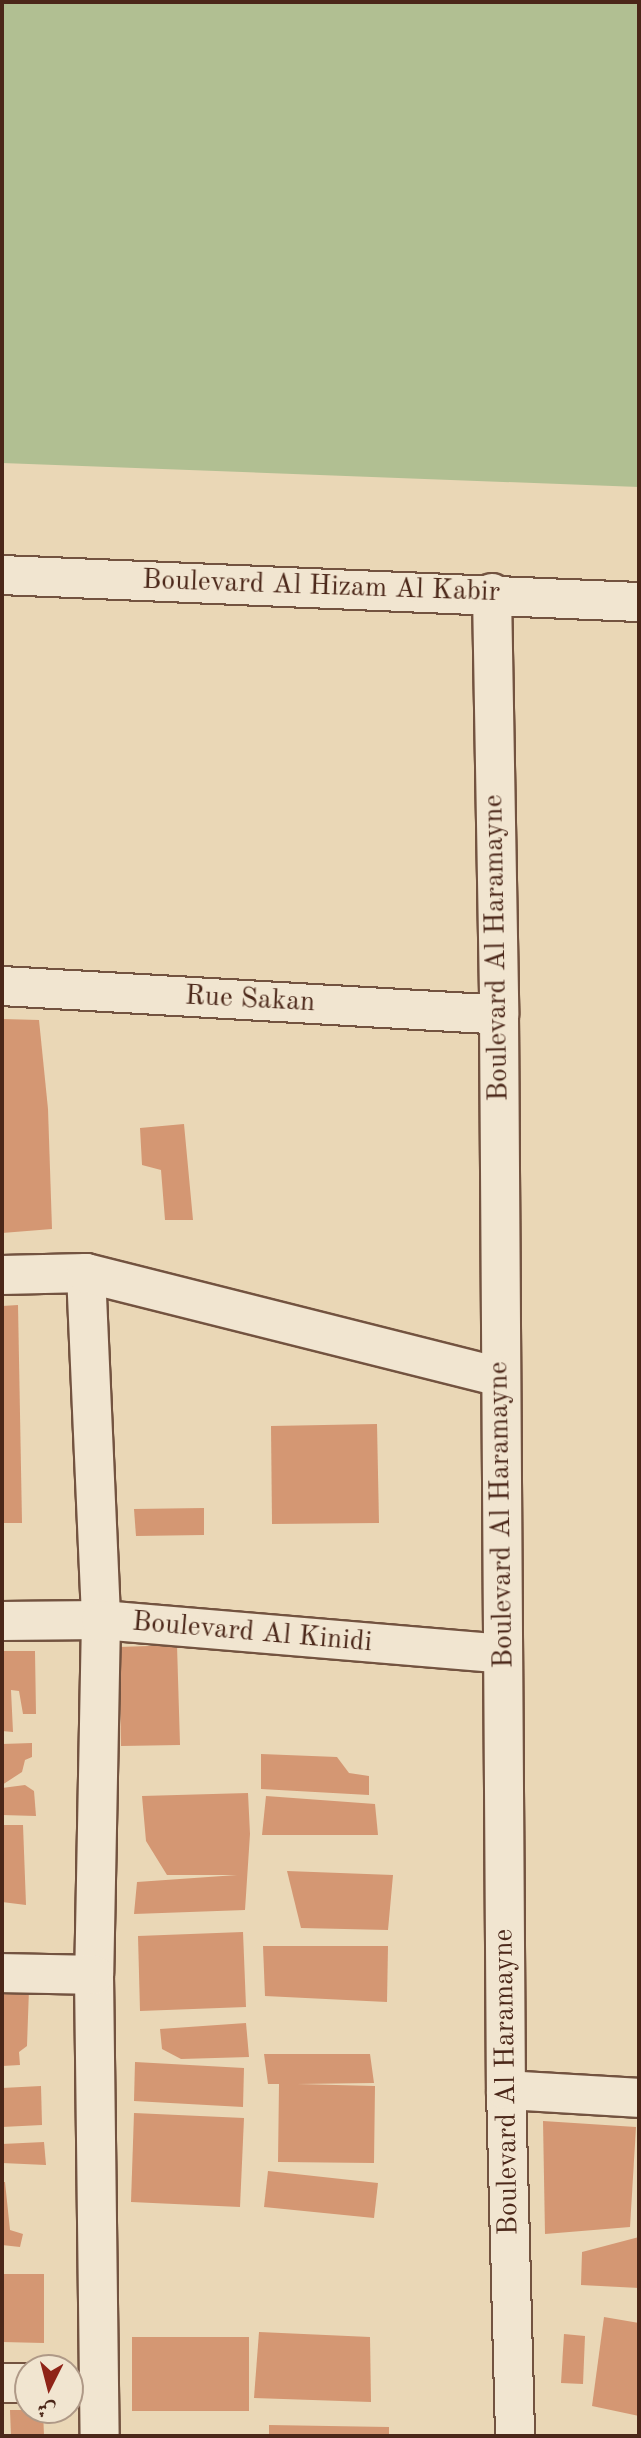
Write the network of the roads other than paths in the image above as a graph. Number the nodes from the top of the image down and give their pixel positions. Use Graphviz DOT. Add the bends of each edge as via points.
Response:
graph roads {
  1 [pos="2,575"];
  2 [pos="492,593"];
  3 [pos="639,602"];
  4 [pos="2,986"];
  5 [pos="499,1015"];
  6 [pos="86,1273"];
  7 [pos="2,1275"];
  8 [pos="500,1377"];
  9 [pos="101,1620"];
  10 [pos="2,1621"];
  11 [pos="503,1654"];
  12 [pos="2,1973"];
  13 [pos="94,1975"];
  14 [pos="506,2090"];
  15 [pos="639,2098"];
  16 [pos="86,2383"];
  17 [pos="100,2436"];
  18 [pos="515,2436"];
  1 -- 2 [label="street, Boulevard Al Hizam Al Kabir"];
  2 -- 3 [label="street, Boulevard Al Hizam Al Kabir"];
  2 -- 5 [label="street, Boulevard Al Haramayne"];
  4 -- 5 [label="street, Rue Sakan"];
  5 -- 8 [label="street, Boulevard Al Haramayne"];
  6 -- 7 [label="street"];
  6 -- 8 [label="street"];
  6 -- 9 [label="street"];
  8 -- 11 [label="street, Boulevard Al Haramayne"];
  9 -- 10 [label="street, Boulevard Al Kinidi"];
  9 -- 11 [label="street, Boulevard Al Kinidi"];
  9 -- 13 [label="street"];
  11 -- 14 [label="street, Boulevard Al Haramayne"];
  12 -- 13 [label="street"];
  13 -- 16 [label="street"];
  14 -- 15 [label="street"];
  14 -- 18 [label="street, Boulevard Al Haramayne"];
  16 -- 17 [label="street"];
}
